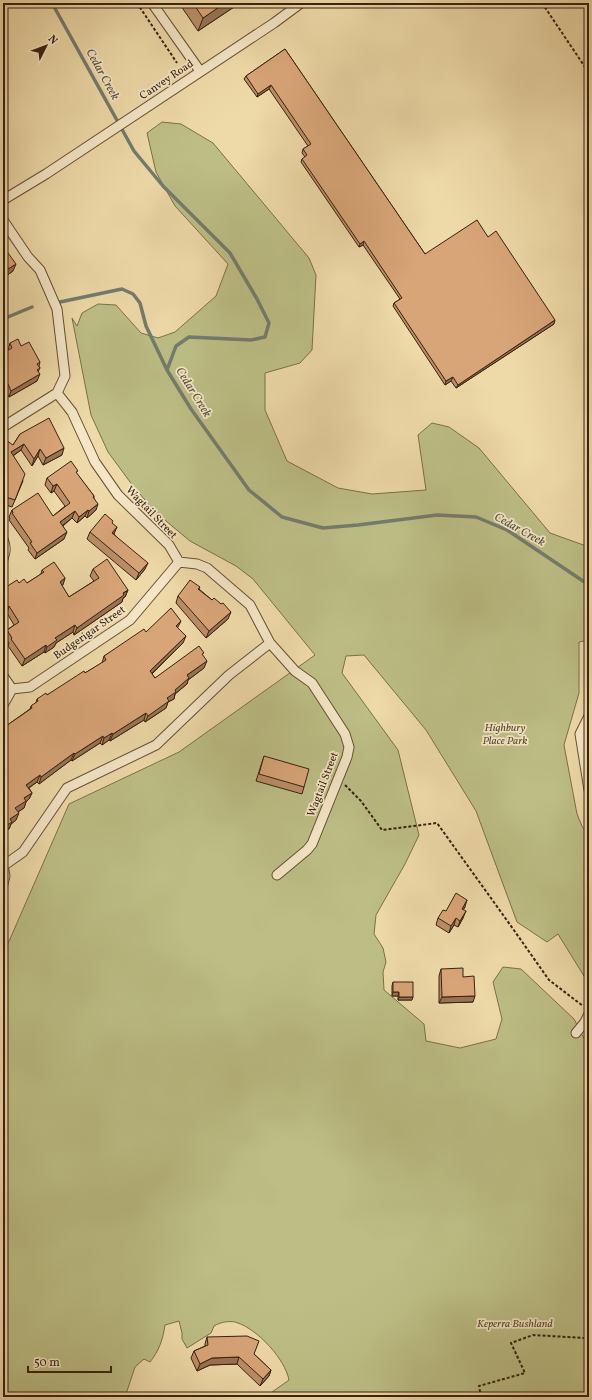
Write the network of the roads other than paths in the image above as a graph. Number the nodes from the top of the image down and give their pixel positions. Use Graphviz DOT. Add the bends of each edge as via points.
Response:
graph roads {
  1 [pos="152,3"];
  2 [pos="301,3"];
  3 [pos="200,71"];
  4 [pos="3,200"];
  5 [pos="3,220"];
  6 [pos="58,393"];
  7 [pos="3,427"];
  8 [pos="3,540"];
  9 [pos="3,559"];
  10 [pos="179,562"];
  11 [pos="270,642"];
  12 [pos="3,676"];
  13 [pos="12,689"];
  14 [pos="3,705"];
  15 [pos="589,716"];
  16 [pos="589,790"];
  17 [pos="3,865"];
  18 [pos="277,875"];
  19 [pos="3,884"];
  20 [pos="589,1014"];
  21 [pos="576,1033"];
  1 -- 3 [label="street"];
  2 -- 3 [label="street, Canvey Road"];
  3 -- 4 [label="street, Canvey Road"];
  5 -- 6 [label="street" via="40,270 57,310 65,376"];
  6 -- 7 [label="street"];
  6 -- 10 [label="street, Wagtail Street" via="72,412 95,462 118,495 169,545"];
  8 -- 9 [label="street" via="6,545"];
  10 -- 11 [label="street, Wagtail Street" via="207,568 250,605"];
  10 -- 13 [label="street, Budgerigar Street" via="130,620 30,687"];
  11 -- 17 [label="street" via="229,675 156,745 67,788 23,852"];
  11 -- 18 [label="street, Wagtail Street" via="295,671 312,683 345,734 348,747 348,758 312,844"];
  12 -- 13 [label="street"];
  13 -- 14 [label="street"];
  15 -- 16 [label="street" via="580,734"];
  17 -- 19 [label="street"];
  20 -- 21 [label="street"];
}
